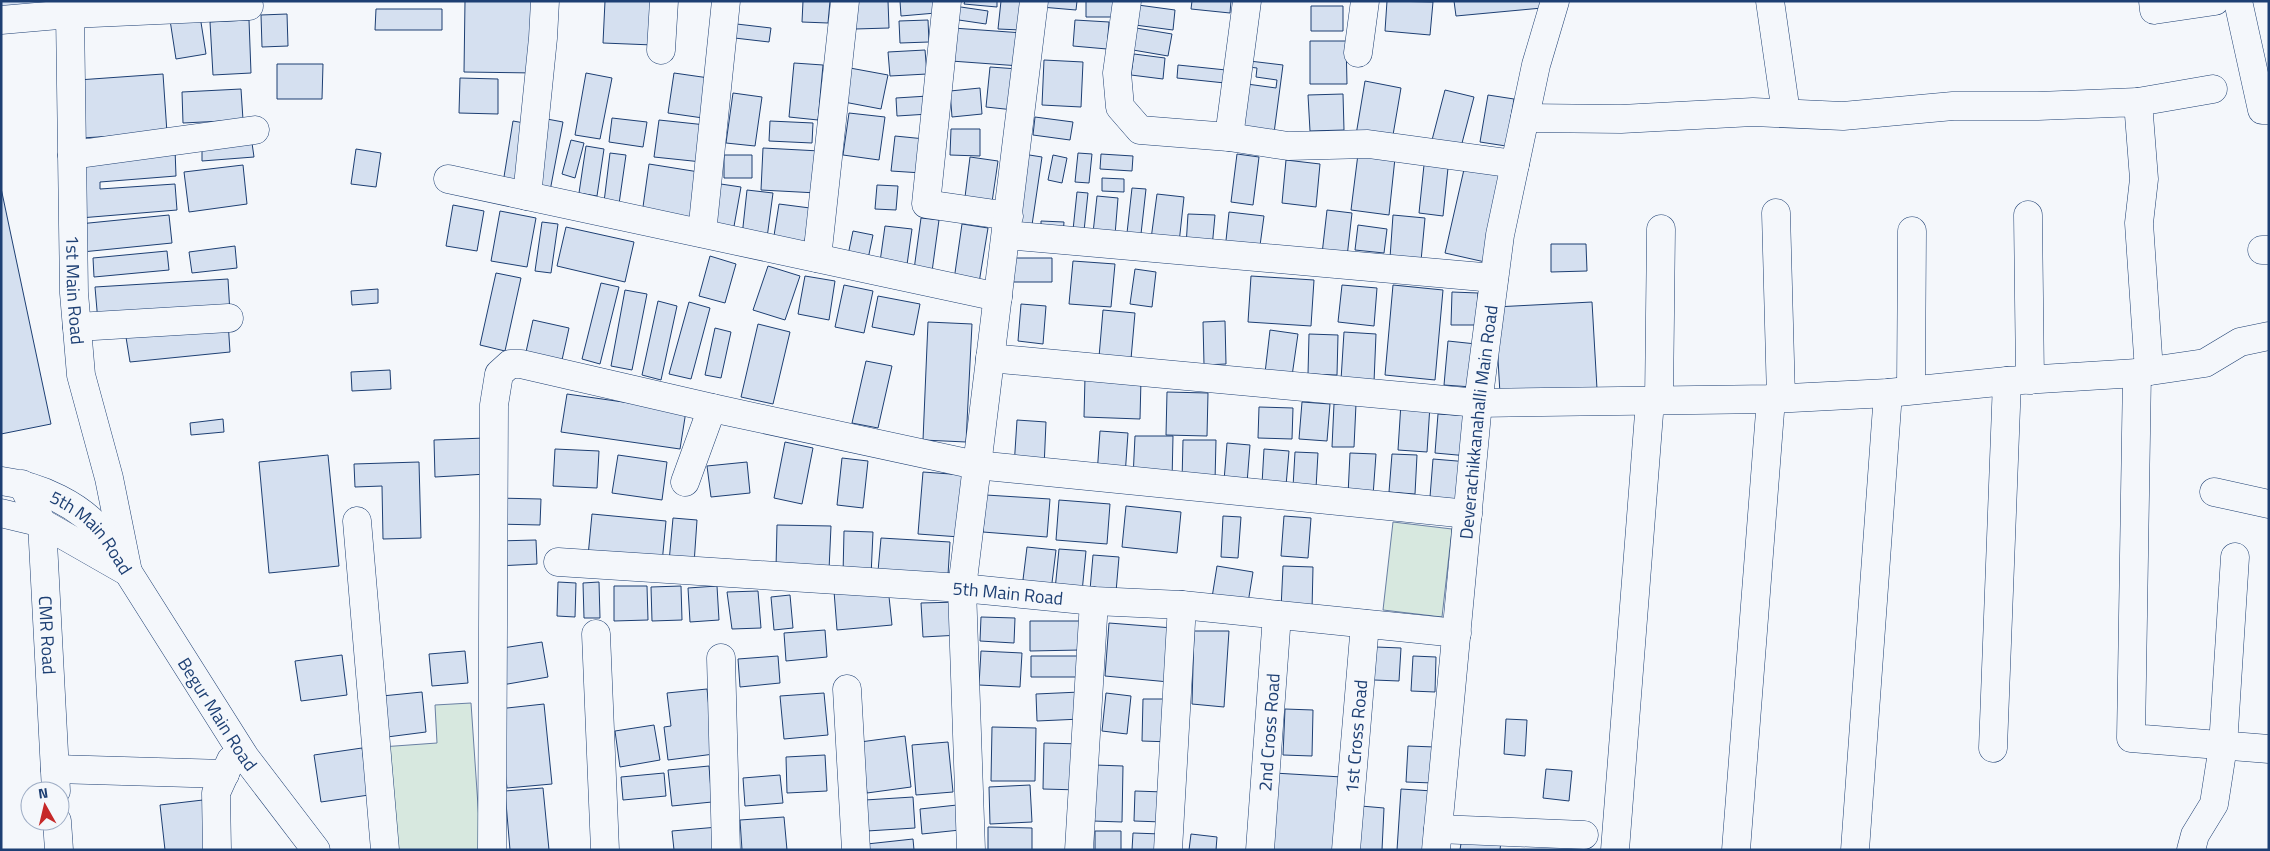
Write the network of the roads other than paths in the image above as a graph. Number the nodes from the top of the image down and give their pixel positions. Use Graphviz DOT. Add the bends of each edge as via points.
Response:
graph roads {
  1 [pos="544,1"];
  2 [pos="664,1"];
  3 [pos="726,1"];
  4 [pos="845,1"];
  5 [pos="947,1"];
  6 [pos="1034,1"];
  7 [pos="1127,1"];
  8 [pos="1247,1"];
  9 [pos="1365,1"];
  10 [pos="1555,1"];
  11 [pos="1770,1"];
  12 [pos="2152,1"];
  13 [pos="2216,1"];
  14 [pos="2238,1"];
  15 [pos="249,6"];
  16 [pos="71,7"];
  17 [pos="1,20"];
  18 [pos="661,50"];
  19 [pos="1358,53"];
  20 [pos="2213,89"];
  21 [pos="2138,102"];
  22 [pos="2269,110"];
  23 [pos="1786,113"];
  24 [pos="1525,118"];
  25 [pos="255,130"];
  26 [pos="1229,137"];
  27 [pos="72,155"];
  28 [pos="1515,164"];
  29 [pos="448,179"];
  30 [pos="527,196"];
  31 [pos="1776,213"];
  32 [pos="2028,215"];
  33 [pos="1008,225"];
  34 [pos="1661,229"];
  35 [pos="1912,231"];
  36 [pos="702,233"];
  37 [pos="817,258"];
  38 [pos="1494,278"];
  39 [pos="998,297"];
  40 [pos="229,318"];
  41 [pos="77,327"];
  42 [pos="2269,336"];
  43 [pos="990,358"];
  44 [pos="2143,372"];
  45 [pos="2018,381"];
  46 [pos="1899,392"];
  47 [pos="1776,398"];
  48 [pos="1655,401"];
  49 [pos="1478,402"];
  50 [pos="712,408"];
  51 [pos="976,465"];
  52 [pos="685,482"];
  53 [pos="12,483"];
  54 [pos="2214,492"];
  55 [pos="2269,504"];
  56 [pos="1,513"];
  57 [pos="1468,514"];
  58 [pos="357,522"];
  59 [pos="42,523"];
  60 [pos="2235,557"];
  61 [pos="558,562"];
  62 [pos="128,572"];
  63 [pos="962,588"];
  64 [pos="1094,601"];
  65 [pos="1182,605"];
  66 [pos="1277,615"];
  67 [pos="1364,624"];
  68 [pos="1457,633"];
  69 [pos="596,634"];
  70 [pos="721,658"];
  71 [pos="847,689"];
  72 [pos="238,746"];
  73 [pos="2223,746"];
  74 [pos="1993,748"];
  75 [pos="2269,749"];
  76 [pos="225,774"];
  77 [pos="55,780"];
  78 [pos="57,831"];
  79 [pos="1584,835"];
  80 [pos="1437,839"];
  81 [pos="58,850"];
  82 [pos="218,850"];
  83 [pos="316,850"];
  84 [pos="385,850"];
  85 [pos="492,850"];
  86 [pos="605,850"];
  87 [pos="726,850"];
  88 [pos="856,850"];
  89 [pos="971,850"];
  90 [pos="1079,850"];
  91 [pos="1168,850"];
  92 [pos="1260,850"];
  93 [pos="1346,850"];
  94 [pos="1615,850"];
  95 [pos="1736,850"];
  96 [pos="1855,850"];
  97 [pos="2191,850"];
  1 -- 30 [label="street" via="544,38"];
  2 -- 18 [label="street"];
  3 -- 36 [label="street"];
  4 -- 37 [label="street"];
  5 -- 33 [label="street" via="926,204"];
  6 -- 33 [label="street"];
  7 -- 26 [label="street" via="1117,73 1120,107 1140,130"];
  8 -- 26 [label="street"];
  9 -- 19 [label="street"];
  10 -- 24 [label="street, Deverachikkanahalli Main Road" via="1536,65"];
  11 -- 23 [label="street"];
  12 -- 13 [label="street" via="2154,10"];
  14 -- 22 [label="street" via="2262,110"];
  15 -- 16 [label="street"];
  16 -- 17 [label="street"];
  16 -- 27 [label="street, 1st Main Road"];
  20 -- 21 [label="street"];
  21 -- 23 [label="street" via="1953,106 1843,116"];
  21 -- 44 [label="street" via="2144,179 2138,223"];
  23 -- 24 [label="street" via="1621,119"];
  24 -- 28 [label="street, Deverachikkanahalli Main Road"];
  25 -- 27 [label="street"];
  26 -- 28 [label="street" via="1288,146 1368,144"];
  27 -- 41 [label="street, 1st Main Road"];
  28 -- 38 [label="street, Deverachikkanahalli Main Road"];
  29 -- 30 [label="street"];
  30 -- 36 [label="street"];
  31 -- 47 [label="street"];
  32 -- 45 [label="street"];
  33 -- 38 [label="street"];
  33 -- 39 [label="street"];
  34 -- 48 [label="street"];
  35 -- 46 [label="street"];
  36 -- 37 [label="street"];
  37 -- 39 [label="street"];
  38 -- 49 [label="street, Deverachikkanahalli Main Road"];
  39 -- 43 [label="street"];
  40 -- 41 [label="street"];
  41 -- 62 [label="street, 1st Main Road" via="81,374 109,478"];
  42 -- 44 [label="street" via="2240,342 2205,363"];
  43 -- 49 [label="street"];
  43 -- 51 [label="street"];
  44 -- 45 [label="street"];
  44 -- 73 [label="street" via="2131,738"];
  45 -- 46 [label="street"];
  45 -- 74 [label="street"];
  46 -- 47 [label="street"];
  46 -- 96 [label="street"];
  47 -- 48 [label="street"];
  47 -- 95 [label="street"];
  48 -- 49 [label="street"];
  48 -- 94 [label="street"];
  49 -- 57 [label="street, Deverachikkanahalli Main Road"];
  50 -- 51 [label="street"];
  50 -- 52 [label="street"];
  50 -- 85 [label="street" via="521,364 510,364 499,374 494,404"];
  51 -- 57 [label="street"];
  51 -- 63 [label="street"];
  53 -- 59 [label="street, CMR Road"];
  53 -- 62 [label="street, 5th Main Road" via="72,506 104,535"];
  54 -- 55 [label="street"];
  56 -- 59 [label="street, 5th Main Road"];
  57 -- 68 [label="street, Deverachikkanahalli Main Road"];
  58 -- 84 [label="street"];
  59 -- 62 [label="street, 5th Main Road"];
  59 -- 77 [label="street, CMR Road"];
  60 -- 73 [label="street"];
  61 -- 63 [label="street, 5th Main Road"];
  62 -- 72 [label="street, Begur Main Road"];
  63 -- 64 [label="street, 5th Main Road"];
  63 -- 89 [label="street"];
  64 -- 65 [label="street, 5th Main Road"];
  64 -- 90 [label="street"];
  65 -- 66 [label="street, 5th Main Road"];
  65 -- 91 [label="street"];
  66 -- 67 [label="street, 5th Main Road"];
  66 -- 92 [label="street, 2nd Cross Road"];
  67 -- 68 [label="street, 5th Main Road"];
  67 -- 93 [label="street, 1st Cross Road"];
  68 -- 80 [label="street, Deverachikkanahalli Main Road"];
  69 -- 86 [label="street"];
  70 -- 87 [label="street"];
  71 -- 88 [label="street"];
  72 -- 76 [label="street"];
  72 -- 83 [label="street, Begur Main Road"];
  73 -- 75 [label="street"];
  73 -- 97 [label="street" via="2214,804 2195,835"];
  76 -- 77 [label="street"];
  76 -- 82 [label="street" via="216,793"];
  78 -- 81 [label="street"];
  79 -- 80 [label="street"];
}
